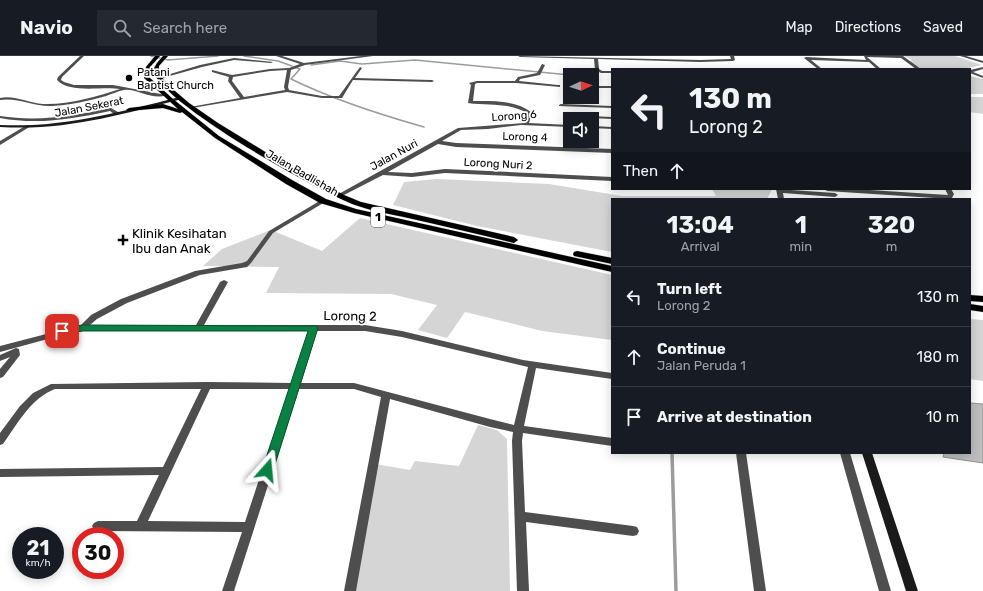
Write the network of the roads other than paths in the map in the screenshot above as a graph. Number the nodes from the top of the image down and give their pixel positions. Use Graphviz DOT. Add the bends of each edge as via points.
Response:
graph roads {
  1 [pos="82,56"];
  2 [pos="278,56"];
  3 [pos="371,56"];
  4 [pos="520,56"];
  5 [pos="547,56"];
  6 [pos="698,56"];
  7 [pos="732,56"];
  8 [pos="803,56"];
  9 [pos="840,56"];
  10 [pos="865,56"];
  11 [pos="902,56"];
  12 [pos="962,56"];
  13 [pos="161,57"];
  14 [pos="621,58"];
  15 [pos="655,58"];
  16 [pos="596,59"];
  17 [pos="808,59"];
  18 [pos="845,60"];
  19 [pos="870,61"];
  20 [pos="271,62"];
  21 [pos="701,62"];
  22 [pos="983,62"];
  23 [pos="304,64"];
  24 [pos="543,65"];
  25 [pos="360,68"];
  26 [pos="819,68"];
  27 [pos="878,68"];
  28 [pos="918,68"];
  29 [pos="983,68"];
  30 [pos="289,70"];
  31 [pos="213,71"];
  32 [pos="611,72"];
  33 [pos="971,72"];
  34 [pos="983,72"];
  35 [pos="232,76"];
  36 [pos="983,77"];
  37 [pos="159,78"];
  38 [pos="354,79"];
  39 [pos="432,81"];
  40 [pos="516,82"];
  41 [pos="558,86"];
  42 [pos="599,86"];
  43 [pos="611,87"];
  44 [pos="124,88"];
  45 [pos="287,91"];
  46 [pos="164,95"];
  47 [pos="180,98"];
  48 [pos="243,98"];
  49 [pos="0,99"];
  50 [pos="170,100"];
  51 [pos="561,105"];
  52 [pos="590,106"];
  53 [pos="142,107"];
  54 [pos="192,107"];
  55 [pos="611,107"];
  56 [pos="128,110"];
  57 [pos="591,112"];
  58 [pos="116,113"];
  59 [pos="189,116"];
  60 [pos="0,117"];
  61 [pos="599,118"];
  62 [pos="611,118"];
  63 [pos="526,124"];
  64 [pos="0,126"];
  65 [pos="29,126"];
  66 [pos="563,126"];
  67 [pos="599,127"];
  68 [pos="611,128"];
  69 [pos="460,129"];
  70 [pos="437,142"];
  71 [pos="0,143"];
  72 [pos="611,151"];
  73 [pos="382,173"];
  74 [pos="611,179"];
  75 [pos="779,190"];
  76 [pos="853,190"];
  77 [pos="923,190"];
  78 [pos="949,190"];
  79 [pos="897,192"];
  80 [pos="338,196"];
  81 [pos="926,196"];
  82 [pos="868,198"];
  83 [pos="323,201"];
  84 [pos="555,253"];
  85 [pos="611,261"];
  86 [pos="611,269"];
  87 [pos="224,282"];
  88 [pos="971,298"];
  89 [pos="983,299"];
  90 [pos="971,308"];
  91 [pos="983,309"];
  92 [pos="83,328"];
  93 [pos="198,328"];
  94 [pos="314,328"];
  95 [pos="0,349"];
  96 [pos="0,358"];
  97 [pos="534,364"];
  98 [pos="0,375"];
  99 [pos="611,376"];
  100 [pos="207,385"];
  101 [pos="296,385"];
  102 [pos="386,395"];
  103 [pos="518,429"];
  104 [pos="0,441"];
  105 [pos="611,442"];
  106 [pos="741,454"];
  107 [pos="845,454"];
  108 [pos="867,454"];
  109 [pos="166,471"];
  110 [pos="0,473"];
  111 [pos="520,516"];
  112 [pos="98,526"];
  113 [pos="140,526"];
  114 [pos="249,527"];
  115 [pos="633,531"];
  116 [pos="228,591"];
  117 [pos="350,591"];
  118 [pos="523,591"];
  119 [pos="760,591"];
  120 [pos="885,591"];
  121 [pos="912,591"];
  1 -- 44 [label="street" via="60,77 62,84"];
  2 -- 23 [label="street"];
  3 -- 23 [label="street"];
  4 -- 5 [label="street"];
  5 -- 16 [label="street"];
  6 -- 21 [label="street"];
  7 -- 21 [label="street" via="733,60"];
  8 -- 17 [label="street"];
  9 -- 18 [label="street"];
  10 -- 11 [label="street"];
  10 -- 19 [label="street"];
  11 -- 28 [label="street"];
  12 -- 22 [label="street"];
  13 -- 37 [label="main road, Jalan Badlishah / 1" via="156,68"];
  13 -- 46 [label="main road, Jalan Badlishah / 1" via="148,67 147,78"];
  14 -- 15 [label="street"];
  14 -- 16 [label="street"];
  15 -- 21 [label="street"];
  16 -- 32 [label="street" via="597,70"];
  17 -- 18 [label="street"];
  17 -- 26 [label="street"];
  18 -- 19 [label="street"];
  19 -- 27 [label="street"];
  20 -- 37 [label="street" via="234,59"];
  23 -- 30 [label="street"];
  24 -- 40 [label="street" via="540,73 519,78"];
  25 -- 38 [label="street"];
  29 -- 33 [label="street"];
  30 -- 35 [label="street"];
  30 -- 45 [label="street"];
  31 -- 35 [label="street"];
  33 -- 34 [label="street"];
  33 -- 36 [label="street"];
  35 -- 48 [label="street" via="230,81"];
  37 -- 47 [label="main road, Jalan Badlishah / 1"];
  38 -- 39 [label="street"];
  38 -- 45 [label="street" via="340,98"];
  40 -- 41 [label="street"];
  40 -- 63 [label="street" via="471,83 473,84 470,102 503,103 523,109 530,113"];
  42 -- 43 [label="street"];
  44 -- 46 [label="street"];
  44 -- 49 [label="street" via="104,95 51,104 11,98"];
  45 -- 48 [label="street"];
  46 -- 50 [label="main road, Jalan Badlishah / 1"];
  46 -- 53 [label="main road"];
  47 -- 50 [label="street, Jalan Sekerat"];
  47 -- 54 [label="main road, Jalan Badlishah / 1"];
  48 -- 54 [label="street"];
  50 -- 53 [label="street, Jalan Sekerat"];
  50 -- 59 [label="main road, Jalan Badlishah / 1"];
  51 -- 52 [label="street"];
  52 -- 55 [label="street"];
  52 -- 57 [label="street"];
  53 -- 56 [label="street, Jalan Sekerat"];
  54 -- 80 [label="main road, Jalan Badlishah / 1" via="229,134 298,176"];
  56 -- 58 [label="street, Jalan Sekerat"];
  56 -- 59 [label="main road" via="163,106 175,108"];
  58 -- 60 [label="street" via="111,109 54,119 21,120"];
  58 -- 65 [label="street, Jalan Sekerat" via="69,123"];
  59 -- 83 [label="main road, Jalan Badlishah / 1" via="217,137"];
  61 -- 62 [label="street"];
  63 -- 66 [label="street, Lorong 6"];
  63 -- 69 [label="street, Lorong 6"];
  64 -- 65 [label="street, Jalan Sekerat"];
  65 -- 71 [label="street"];
  67 -- 68 [label="street"];
  69 -- 70 [label="street, Jalan Nuri"];
  70 -- 72 [label="street, Lorong 4" via="456,145"];
  70 -- 73 [label="street, Jalan Nuri"];
  73 -- 74 [label="street, Lorong Nuri 2" via="412,175 444,171"];
  73 -- 80 [label="street, Jalan Nuri"];
  75 -- 82 [label="street"];
  76 -- 79 [label="street"];
  77 -- 81 [label="street"];
  78 -- 81 [label="street" via="950,197"];
  79 -- 81 [label="street"];
  80 -- 84 [label="main road, Jalan Badlishah / 1" via="359,204"];
  83 -- 84 [label="main road, Jalan Badlishah / 1" via="354,212"];
  83 -- 92 [label="street" via="271,232 244,265 198,273 124,301 94,317"];
  84 -- 85 [label="main road, Jalan Badlishah / 1"];
  84 -- 86 [label="main road, Jalan Badlishah / 1"];
  87 -- 93 [label="street"];
  88 -- 89 [label="main road"];
  90 -- 91 [label="main road"];
  92 -- 93 [label="street, Lorong 2"];
  92 -- 95 [label="street, Lorong 2" via="55,332"];
  93 -- 94 [label="street, Lorong 2"];
  94 -- 97 [label="street, Lorong 2" via="375,328"];
  94 -- 101 [label="street"];
  96 -- 98 [label="street" via="16,351 16,355"];
  97 -- 99 [label="street, Lorong 2"];
  97 -- 103 [label="street"];
  100 -- 101 [label="street"];
  100 -- 104 [label="street" via="54,386 44,389 29,402"];
  100 -- 109 [label="street"];
  101 -- 102 [label="street" via="354,386"];
  101 -- 114 [label="street"];
  102 -- 103 [label="street"];
  102 -- 117 [label="street"];
  103 -- 105 [label="street"];
  103 -- 111 [label="street"];
  106 -- 119 [label="street"];
  107 -- 120 [label="street"];
  108 -- 121 [label="street"];
  109 -- 110 [label="street"];
  109 -- 113 [label="street"];
  111 -- 115 [label="street"];
  111 -- 118 [label="street"];
  112 -- 113 [label="street"];
  113 -- 114 [label="street"];
  114 -- 116 [label="street"];
}
